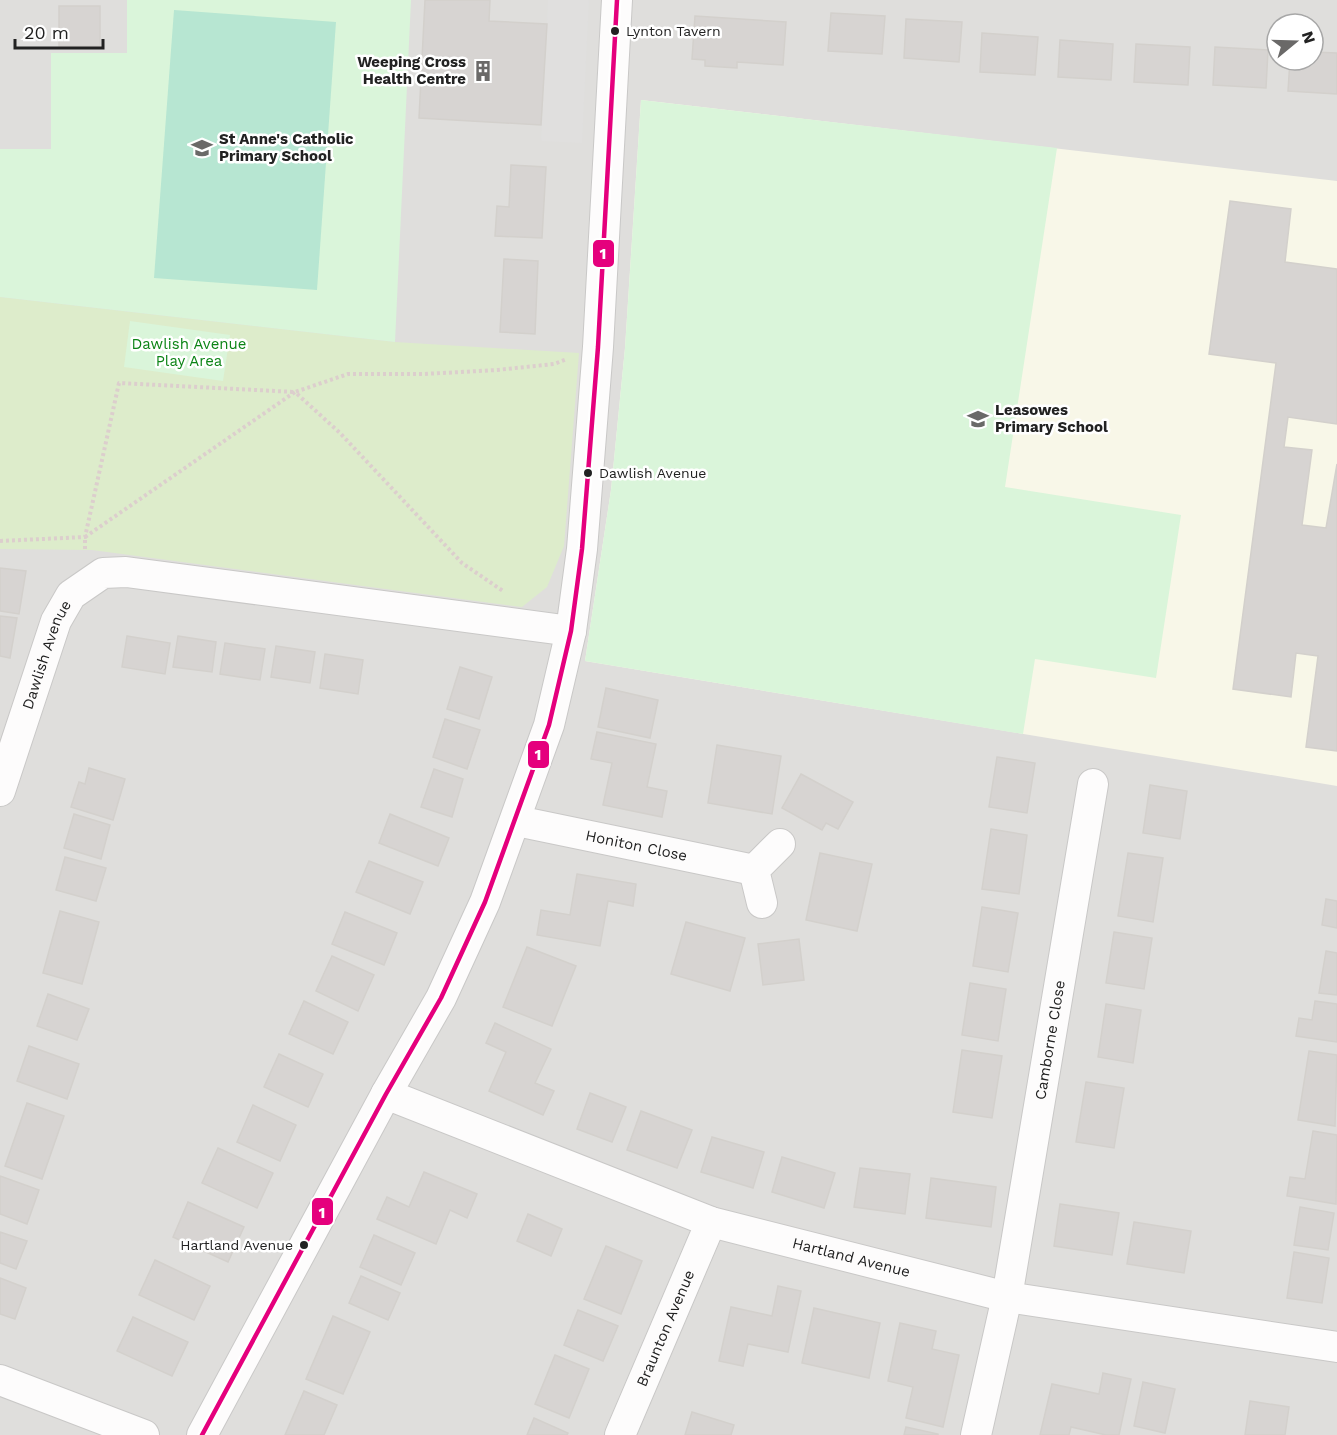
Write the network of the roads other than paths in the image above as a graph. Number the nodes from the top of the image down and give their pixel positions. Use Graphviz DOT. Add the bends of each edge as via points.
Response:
graph roads {
  1 [pos="617,0"];
  2 [pos="571,632"];
  3 [pos="1094,784"];
  4 [pos="0,791"];
  5 [pos="517,821"];
  6 [pos="780,844"];
  7 [pos="754,870"];
  8 [pos="762,903"];
  9 [pos="386,1094"];
  10 [pos="711,1222"];
  11 [pos="1007,1297"];
  12 [pos="1337,1347"];
  13 [pos="0,1380"];
  14 [pos="144,1435"];
  15 [pos="202,1435"];
  16 [pos="620,1435"];
  17 [pos="976,1435"];
  1 -- 2 [label="street" via="598,347 582,549"];
  2 -- 4 [label="street, Dawlish Avenue" via="126,572 103,573 71,595 56,621"];
  2 -- 5 [label="street" via="549,725"];
  3 -- 11 [label="street, Camborne Close"];
  5 -- 7 [label="street, Honiton Close"];
  5 -- 9 [label="street" via="486,902 441,998"];
  6 -- 7 [label="street"];
  7 -- 8 [label="street"];
  9 -- 10 [label="street, Hartland Avenue"];
  9 -- 15 [label="street"];
  10 -- 11 [label="street, Hartland Avenue"];
  10 -- 16 [label="street, Braunton Avenue"];
  11 -- 12 [label="street, Hartland Avenue"];
  11 -- 17 [label="street, Camborne Close"];
  13 -- 14 [label="street"];
}
